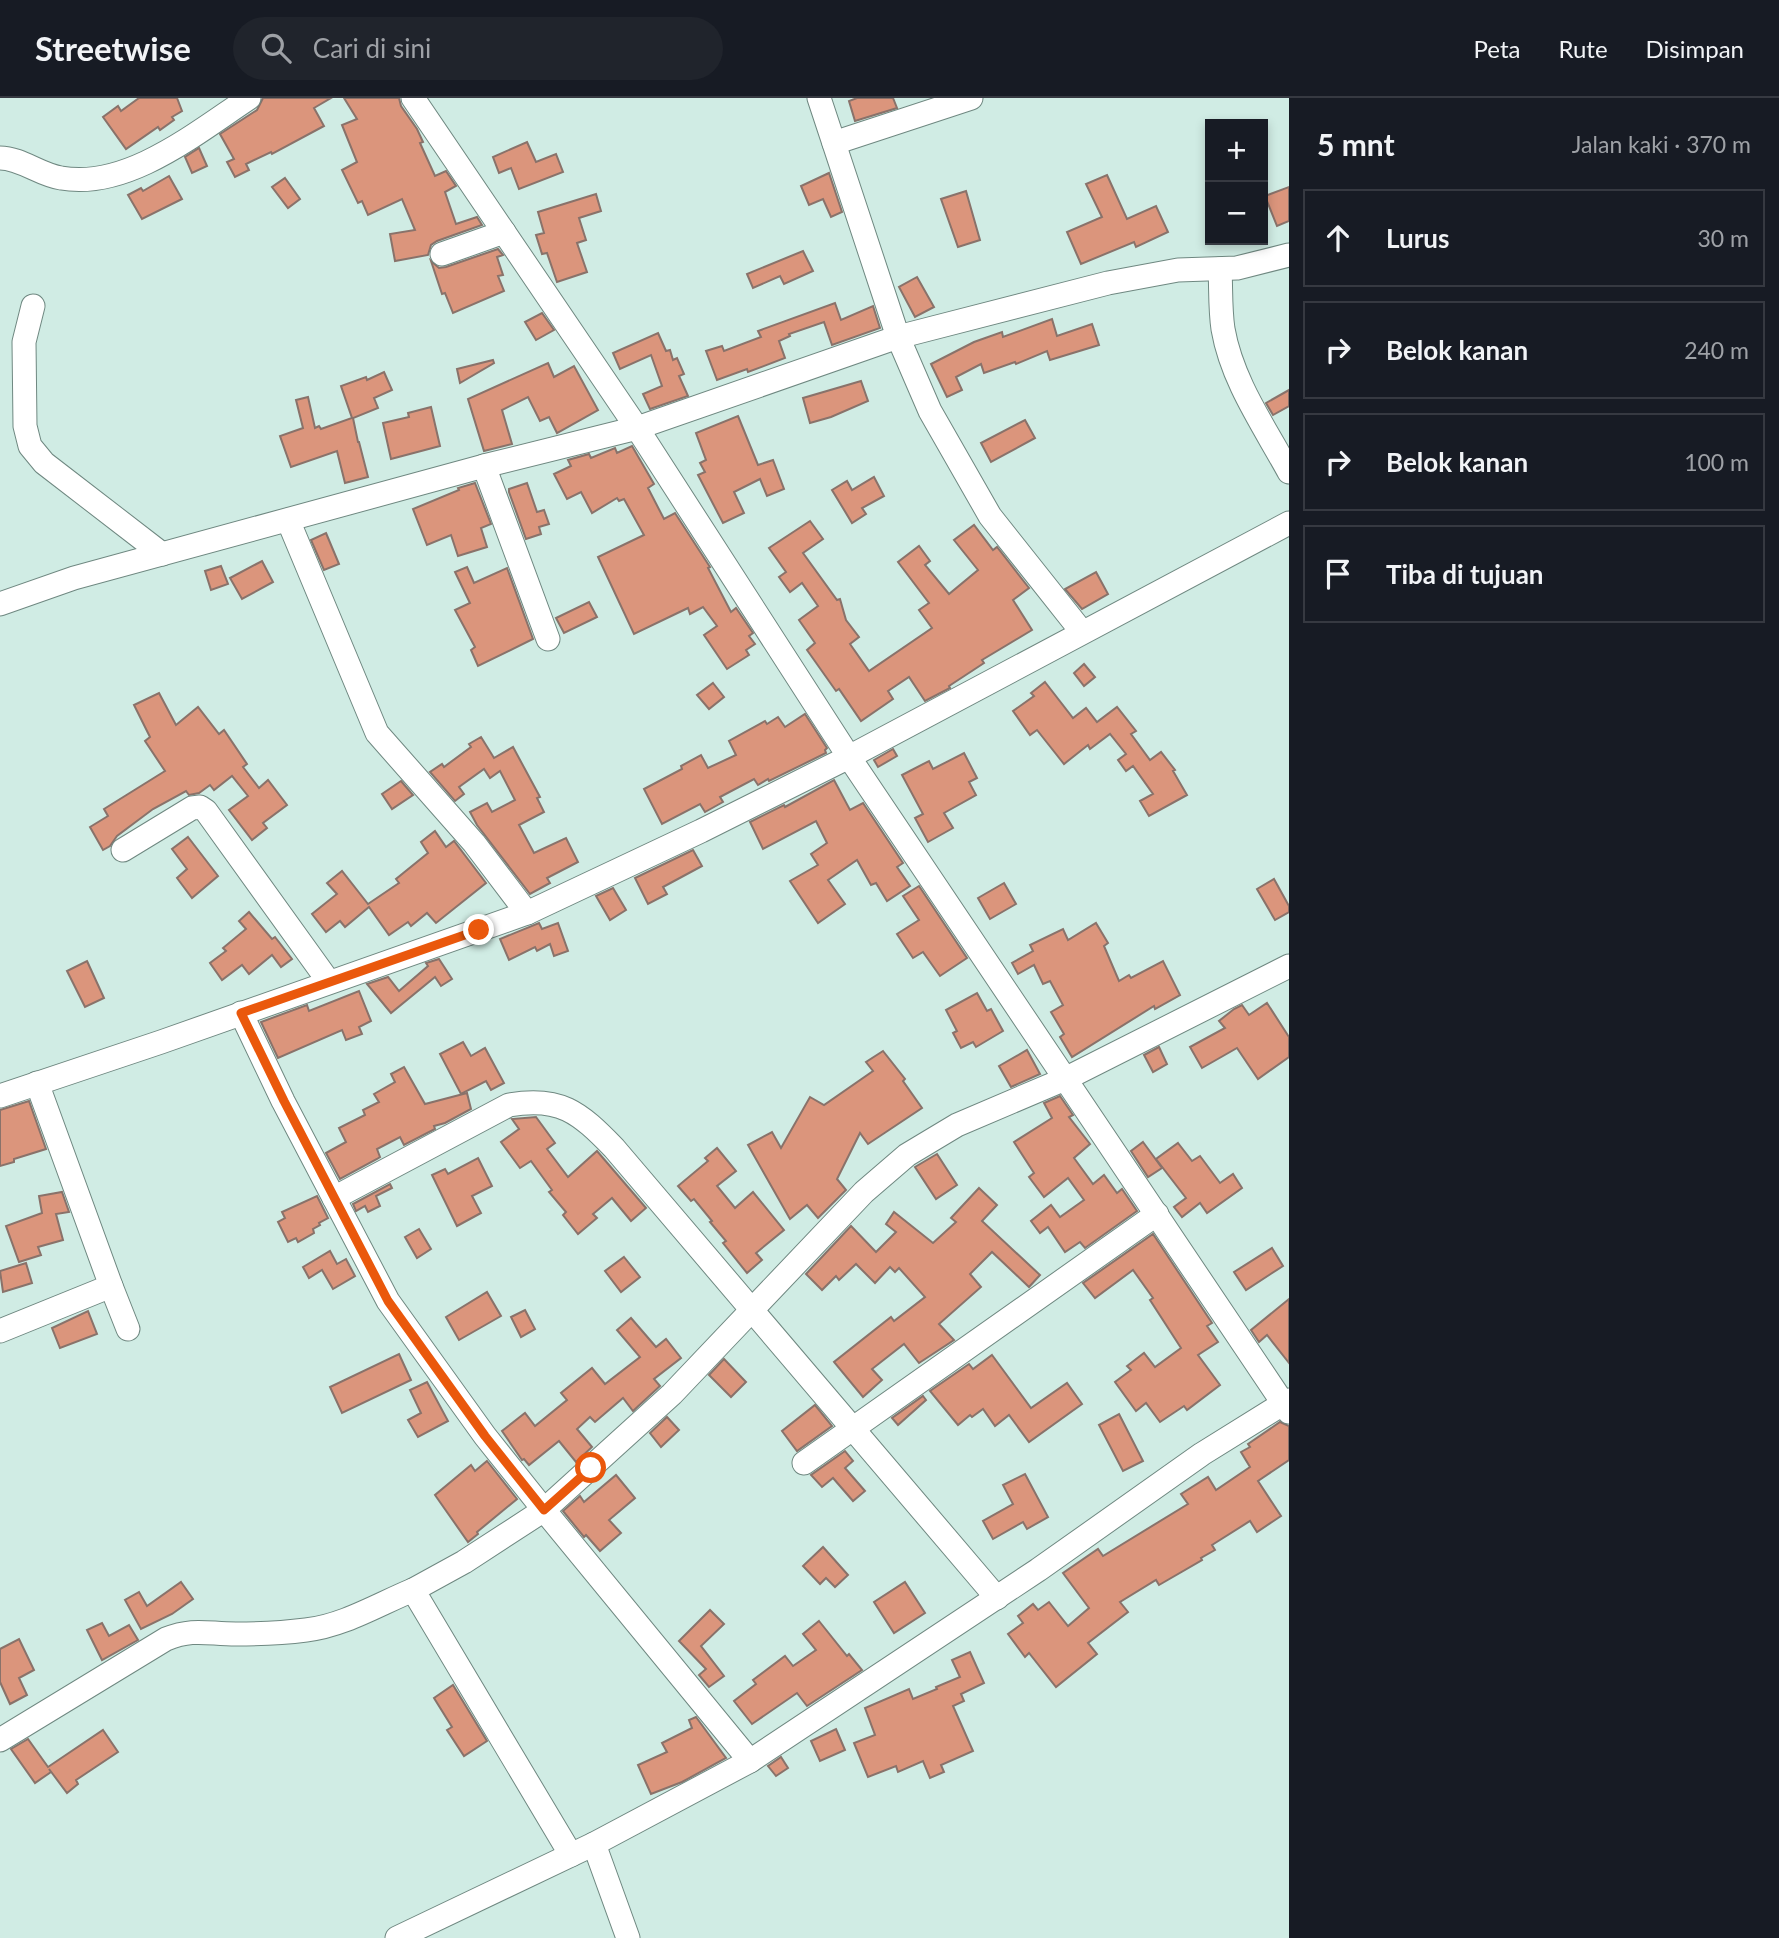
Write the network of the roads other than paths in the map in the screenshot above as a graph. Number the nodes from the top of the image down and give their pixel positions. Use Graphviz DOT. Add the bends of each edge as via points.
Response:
graph roads {
  1 [pos="248,98"];
  2 [pos="413,98"];
  3 [pos="819,98"];
  4 [pos="971,98"];
  5 [pos="834,143"];
  6 [pos="0,158"];
  7 [pos="504,232"];
  8 [pos="442,254"];
  9 [pos="1289,255"];
  10 [pos="1229,268"];
  11 [pos="33,306"];
  12 [pos="898,337"];
  13 [pos="637,428"];
  14 [pos="484,466"];
  15 [pos="1289,472"];
  16 [pos="288,520"];
  17 [pos="1289,523"];
  18 [pos="162,554"];
  19 [pos="0,604"];
  20 [pos="1082,632"];
  21 [pos="548,639"];
  22 [pos="849,757"];
  23 [pos="123,850"];
  24 [pos="527,913"];
  25 [pos="1289,966"];
  26 [pos="329,982"];
  27 [pos="241,1013"];
  28 [pos="1065,1079"];
  29 [pos="37,1083"];
  30 [pos="0,1096"];
  31 [pos="334,1198"];
  32 [pos="1157,1214"];
  33 [pos="111,1286"];
  34 [pos="752,1310"];
  35 [pos="128,1329"];
  36 [pos="0,1331"];
  37 [pos="1287,1405"];
  38 [pos="851,1429"];
  39 [pos="804,1463"];
  40 [pos="544,1510"];
  41 [pos="413,1590"];
  42 [pos="996,1598"];
  43 [pos="0,1740"];
  44 [pos="750,1761"];
  45 [pos="594,1844"];
  46 [pos="571,1855"];
  47 [pos="397,1938"];
  48 [pos="628,1938"];
  1 -- 6 [label="street" via="130,172 61,179"];
  2 -- 7 [label="street"];
  3 -- 5 [label="street"];
  4 -- 5 [label="street"];
  5 -- 12 [label="street"];
  7 -- 8 [label="street"];
  7 -- 13 [label="street"];
  9 -- 10 [label="street"];
  10 -- 12 [label="street" via="1108,283"];
  10 -- 15 [label="street" via="1223,326 1228,348 1242,387"];
  11 -- 18 [label="street" via="24,342 25,426 30,446 44,463"];
  12 -- 13 [label="street"];
  12 -- 20 [label="street" via="930,411 990,516"];
  13 -- 14 [label="street"];
  13 -- 22 [label="street"];
  14 -- 16 [label="street"];
  14 -- 21 [label="street"];
  16 -- 18 [label="street"];
  16 -- 24 [label="street" via="377,733 474,843"];
  17 -- 20 [label="street"];
  18 -- 19 [label="street"];
  20 -- 22 [label="street"];
  22 -- 24 [label="street"];
  22 -- 28 [label="street"];
  23 -- 26 [label="street" via="200,807"];
  24 -- 26 [label="street"];
  25 -- 28 [label="street"];
  26 -- 27 [label="street"];
  27 -- 29 [label="street"];
  27 -- 31 [label="street"];
  28 -- 32 [label="street"];
  28 -- 34 [label="street" via="957,1125 907,1155 861,1196"];
  29 -- 30 [label="street"];
  29 -- 33 [label="street"];
  31 -- 34 [label="street" via="509,1105 534,1101 559,1105 575,1113 614,1148"];
  31 -- 40 [label="street" via="388,1301"];
  32 -- 37 [label="street"];
  32 -- 38 [label="street"];
  33 -- 35 [label="street"];
  33 -- 36 [label="street"];
  34 -- 38 [label="street"];
  34 -- 40 [label="street" via="672,1394"];
  37 -- 42 [label="street" via="1202,1454"];
  38 -- 39 [label="street"];
  38 -- 42 [label="street"];
  40 -- 41 [label="street"];
  40 -- 44 [label="street"];
  41 -- 43 [label="street" via="311,1630 190,1631 166,1639"];
  41 -- 46 [label="street"];
  42 -- 44 [label="street"];
  44 -- 45 [label="street"];
  45 -- 46 [label="street"];
  45 -- 48 [label="street"];
  46 -- 47 [label="street"];
}
